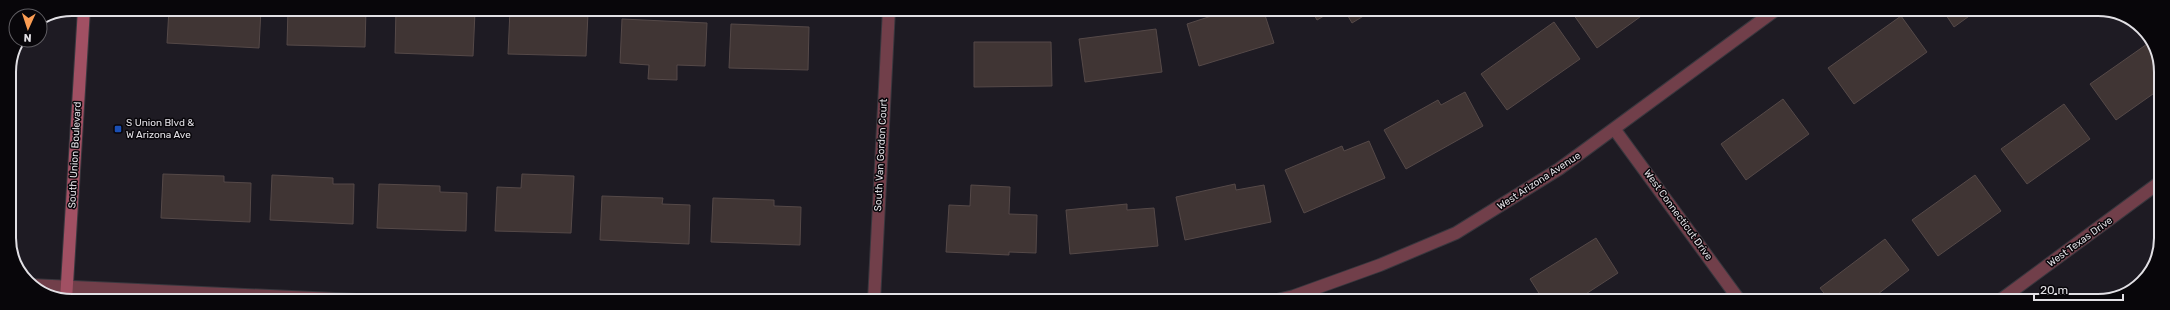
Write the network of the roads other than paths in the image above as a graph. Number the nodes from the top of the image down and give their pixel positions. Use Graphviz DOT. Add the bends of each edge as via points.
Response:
graph roads {
  1 [pos="84,16"];
  2 [pos="889,16"];
  3 [pos="1768,16"];
  4 [pos="1615,130"];
  5 [pos="2154,186"];
  6 [pos="42,285"];
  7 [pos="67,286"];
  8 [pos="66,294"];
  9 [pos="233,294"];
  10 [pos="874,294"];
  11 [pos="1300,294"];
  12 [pos="1735,294"];
  13 [pos="2009,294"];
  1 -- 7 [label="main road, South Union Boulevard"];
  2 -- 10 [label="street, South Van Gordon Court"];
  3 -- 4 [label="street, West Arizona Avenue"];
  4 -- 11 [label="street, West Arizona Avenue" via="1560,169 1456,233 1380,265"];
  4 -- 12 [label="street, West Connecticut Drive"];
  5 -- 13 [label="street, West Texas Drive"];
  6 -- 7 [label="street"];
  7 -- 8 [label="main road, South Union Boulevard"];
  7 -- 9 [label="street"];
}
